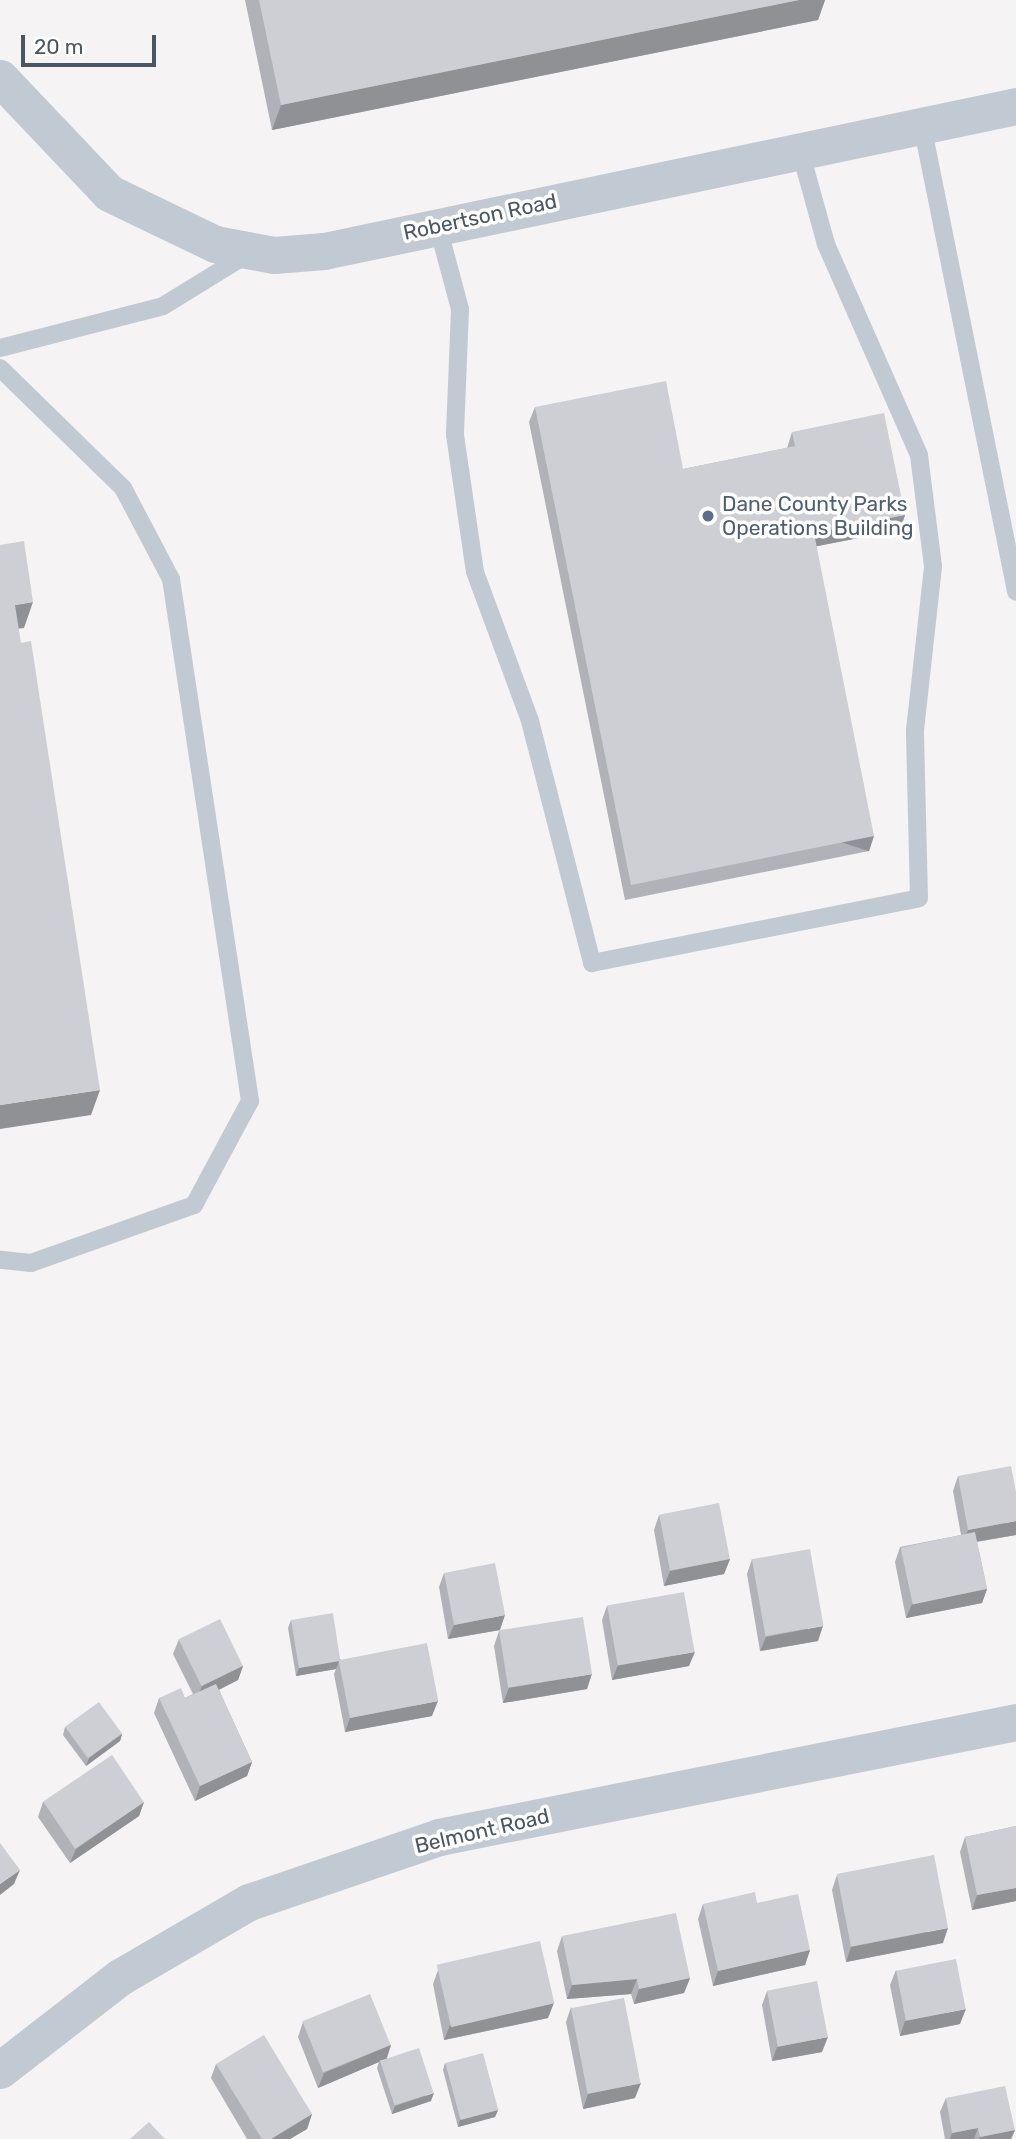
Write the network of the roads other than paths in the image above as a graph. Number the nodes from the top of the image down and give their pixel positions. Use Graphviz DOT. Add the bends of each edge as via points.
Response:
graph roads {
  1 [pos="0,78"];
  2 [pos="1016,106"];
  3 [pos="922,125"];
  4 [pos="800,150"];
  5 [pos="438,226"];
  6 [pos="249,253"];
  7 [pos="0,348"];
  8 [pos="0,368"];
  9 [pos="1016,592"];
  10 [pos="0,1260"];
  11 [pos="1016,1722"];
  12 [pos="0,2070"];
  1 -- 6 [label="street, Robertson Road" via="109,193 157,220"];
  2 -- 3 [label="street, Robertson Road"];
  3 -- 4 [label="street, Robertson Road"];
  3 -- 9 [label="lane"];
  4 -- 5 [label="street, Robertson Road"];
  4 -- 5 [label="lane" via="826,244 919,455 933,566 915,730 919,898 592,963 530,721 475,572 455,435 460,309"];
  5 -- 6 [label="street, Robertson Road" via="324,251"];
  6 -- 7 [label="lane" via="163,306"];
  8 -- 10 [label="lane" via="123,488 171,579 250,1101 194,1205 31,1263"];
  11 -- 12 [label="street, Belmont Road" via="439,1837 249,1902 120,1977"];
}
